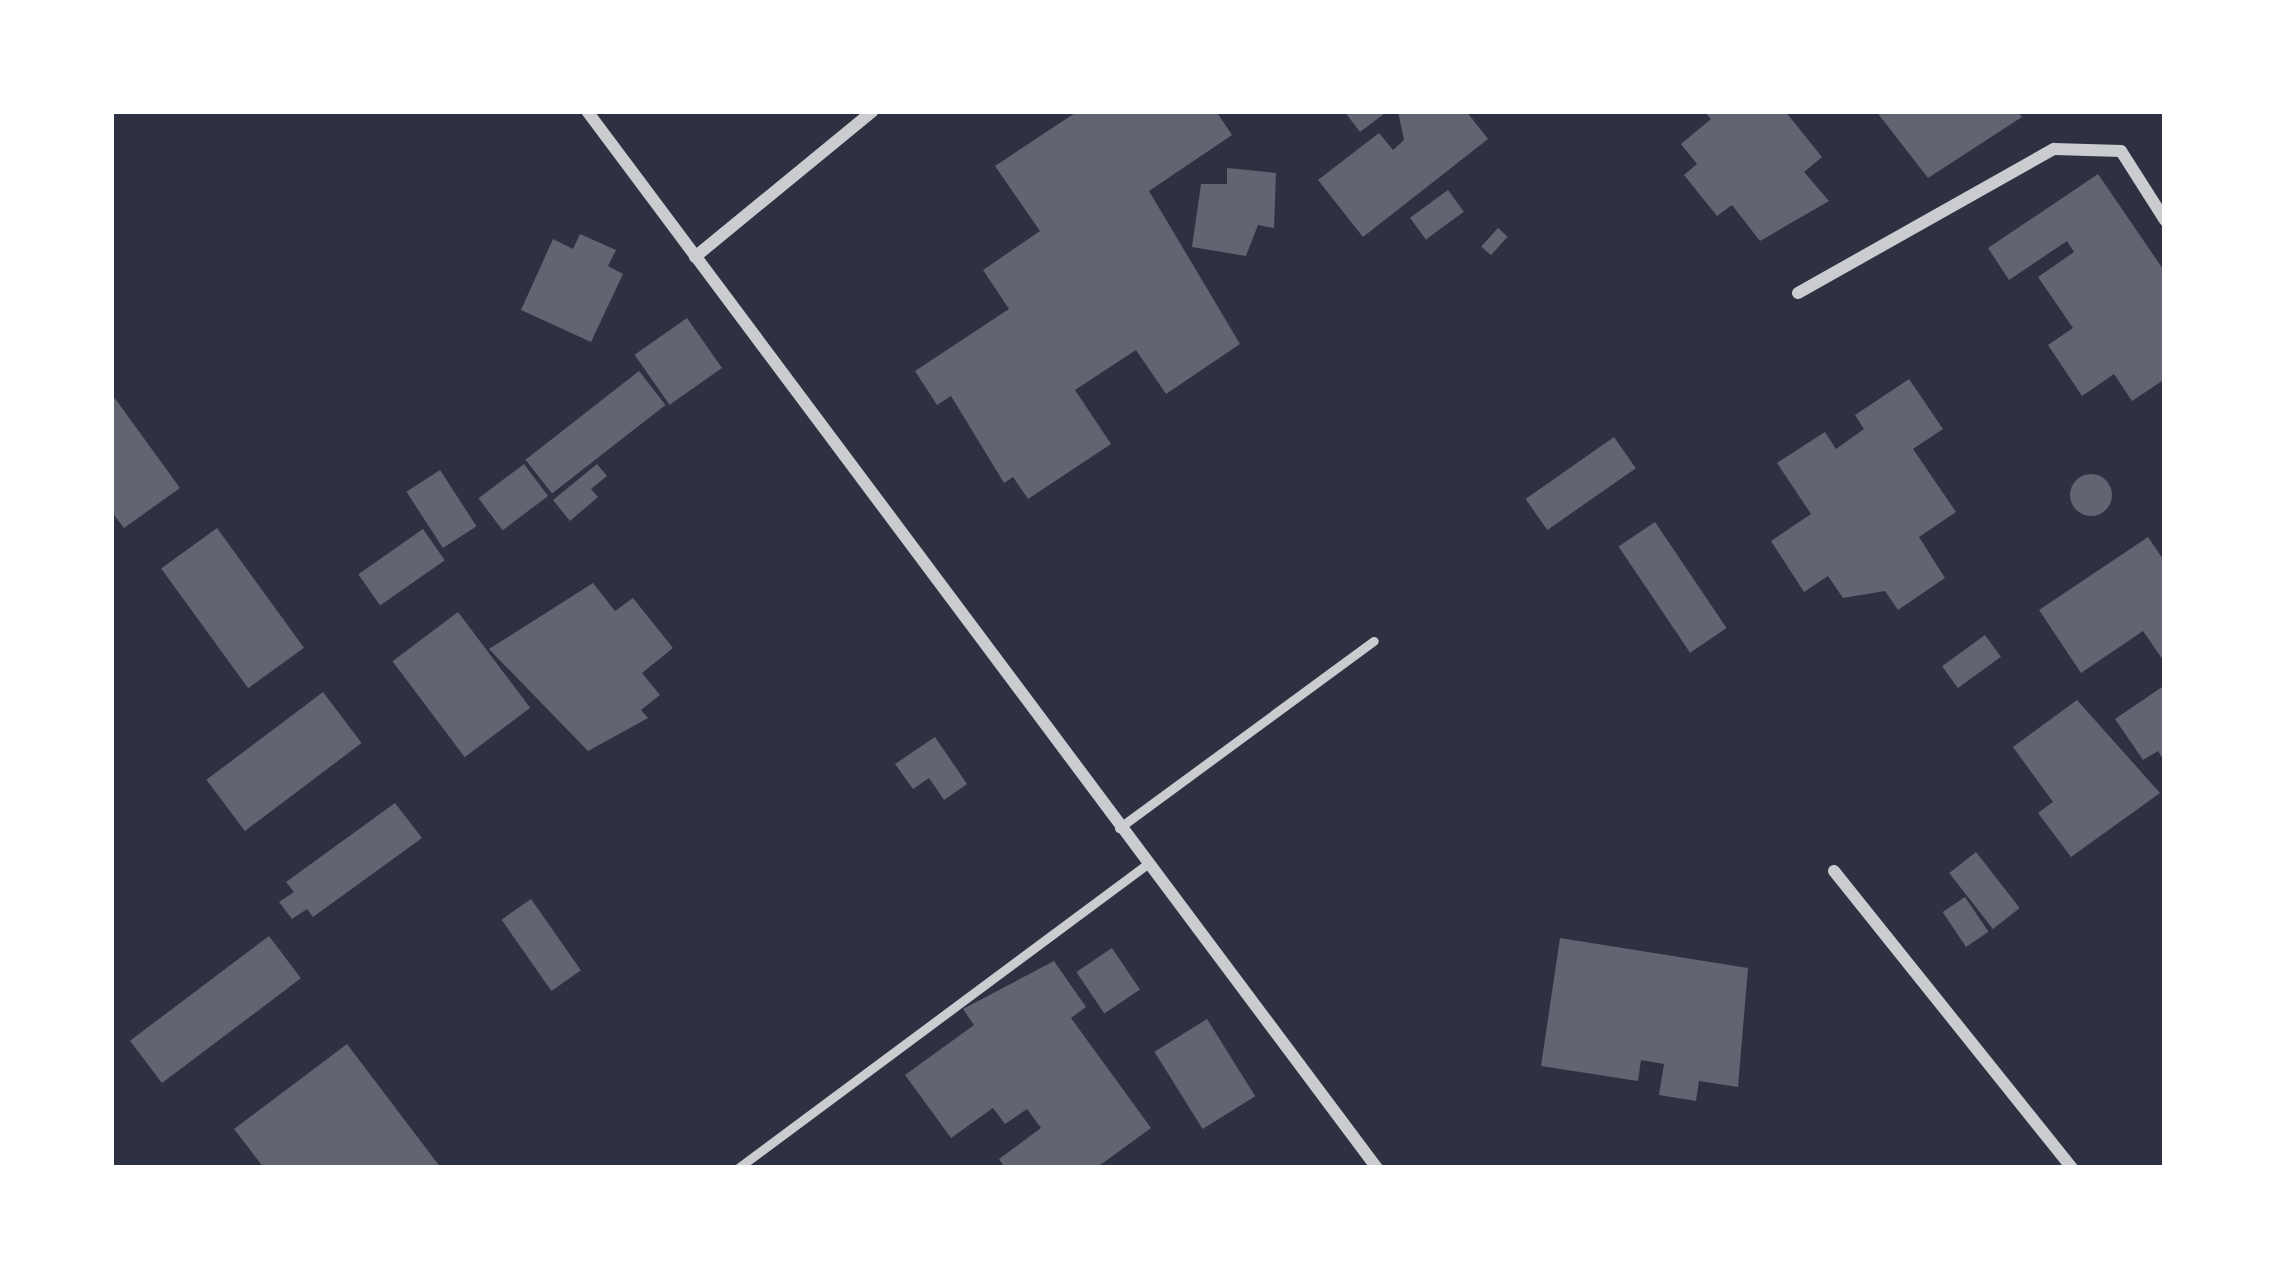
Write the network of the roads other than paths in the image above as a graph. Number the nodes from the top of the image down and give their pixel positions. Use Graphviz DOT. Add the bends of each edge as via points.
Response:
graph roads {
  1 [pos="587,111"];
  2 [pos="872,111"];
  3 [pos="2165,220"];
  4 [pos="695,257"];
  5 [pos="1798,293"];
  6 [pos="1374,641"];
  7 [pos="1119,827"];
  8 [pos="1145,865"];
  9 [pos="1834,871"];
  10 [pos="738,1168"];
  11 [pos="1377,1168"];
  12 [pos="2072,1168"];
  1 -- 4 [label="street"];
  2 -- 4 [label="street"];
  3 -- 5 [label="street" via="2121,151 2054,149"];
  4 -- 7 [label="street"];
  6 -- 7 [label="lane"];
  7 -- 8 [label="street"];
  8 -- 10 [label="lane"];
  8 -- 11 [label="street"];
  9 -- 12 [label="street"];
}
